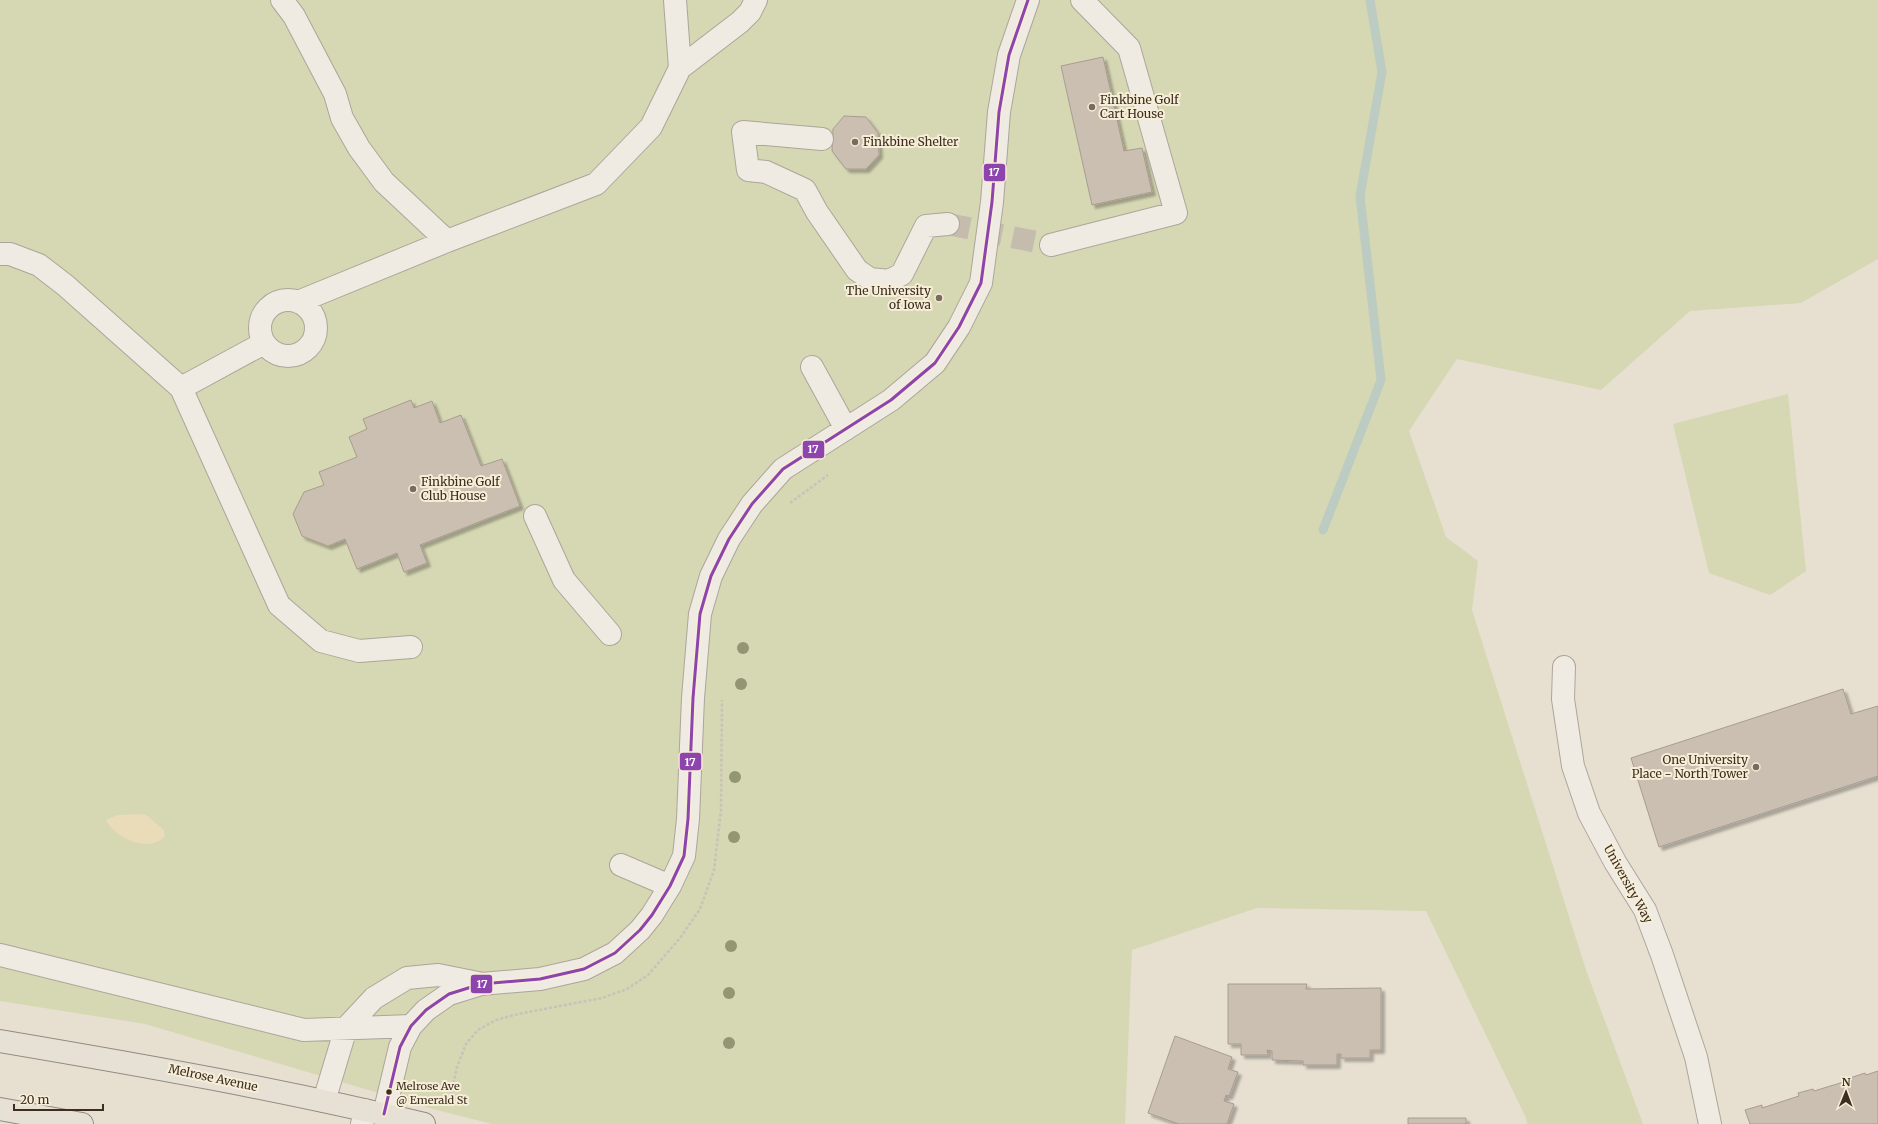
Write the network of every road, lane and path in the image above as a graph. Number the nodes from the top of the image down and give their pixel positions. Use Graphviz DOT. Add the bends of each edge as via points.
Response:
graph roads {
  1 [pos="282,0"];
  2 [pos="675,0"];
  3 [pos="756,0"];
  4 [pos="1028,0"];
  5 [pos="1082,0"];
  6 [pos="680,68"];
  7 [pos="822,139"];
  8 [pos="948,224"];
  9 [pos="447,241"];
  10 [pos="1051,245"];
  11 [pos="0,254"];
  12 [pos="298,302"];
  13 [pos="264,343"];
  14 [pos="812,367"];
  15 [pos="181,388"];
  16 [pos="846,429"];
  17 [pos="829,474"];
  18 [pos="786,507"];
  19 [pos="535,516"];
  20 [pos="610,634"];
  21 [pos="411,647"];
  22 [pos="1564,667"];
  23 [pos="722,695"];
  24 [pos="621,864"];
  25 [pos="670,886"];
  26 [pos="0,955"];
  27 [pos="481,984"];
  28 [pos="411,1026"];
  29 [pos="346,1028"];
  30 [pos="0,1041"];
  31 [pos="450,1098"];
  32 [pos="324,1101"];
  33 [pos="0,1109"];
  34 [pos="370,1116"];
  35 [pos="82,1124"];
  36 [pos="424,1124"];
  37 [pos="1710,1124"];
  1 -- 9 [label="street" via="294,16 335,94 342,118 359,148 384,182"];
  2 -- 6 [label="street"];
  3 -- 6 [label="street" via="750,12 740,22"];
  4 -- 16 [label="street" via="1010,55 999,112 992,202 981,283 959,327 935,363 891,400"];
  5 -- 10 [label="street" via="1129,48 1176,213"];
  6 -- 9 [label="street" via="651,127 596,184"];
  7 -- 8 [label="street" via="743,132 748,170 766,172 805,190 856,270 870,279 889,281 902,274 926,226"];
  9 -- 12 [label="street"];
  11 -- 15 [label="street" via="10,254 39,265"];
  12 -- 13 [label="street" via="281,301 267,311 260,326"];
  12 -- 13 [label="street" via="312,314 316,323 316,333 306,350 289,356 271,350"];
  13 -- 15 [label="street"];
  14 -- 16 [label="street"];
  15 -- 21 [label="street" via="279,605 320,642 359,651"];
  16 -- 25 [label="street" via="783,470 757,498 729,539 711,576 700,614 684,856"];
  17 -- 18 [label="path"];
  19 -- 20 [label="street" via="564,580"];
  22 -- 37 [label="street, University Way" via="1564,699 1574,766 1589,814 1645,910 1696,1058"];
  23 -- 31 [label="path" via="721,810 714,870 700,909 680,938 648,975 627,989 602,998 496,1020 478,1030 466,1044 457,1067"];
  24 -- 25 [label="street"];
  25 -- 27 [label="street" via="640,930 615,953 584,969 540,979"];
  26 -- 29 [label="street" via="304,1030"];
  27 -- 28 [label="street" via="449,994 426,1010"];
  27 -- 29 [label="street" via="438,975 407,978 374,998"];
  28 -- 29 [label="street"];
  28 -- 34 [label="street"];
  29 -- 32 [label="street"];
  30 -- 32 [label="main road, Melrose Avenue" via="156,1067"];
  32 -- 34 [label="main road, Melrose Avenue"];
  33 -- 35 [label="main road"];
  34 -- 36 [label="main road, Melrose Avenue"];
}
